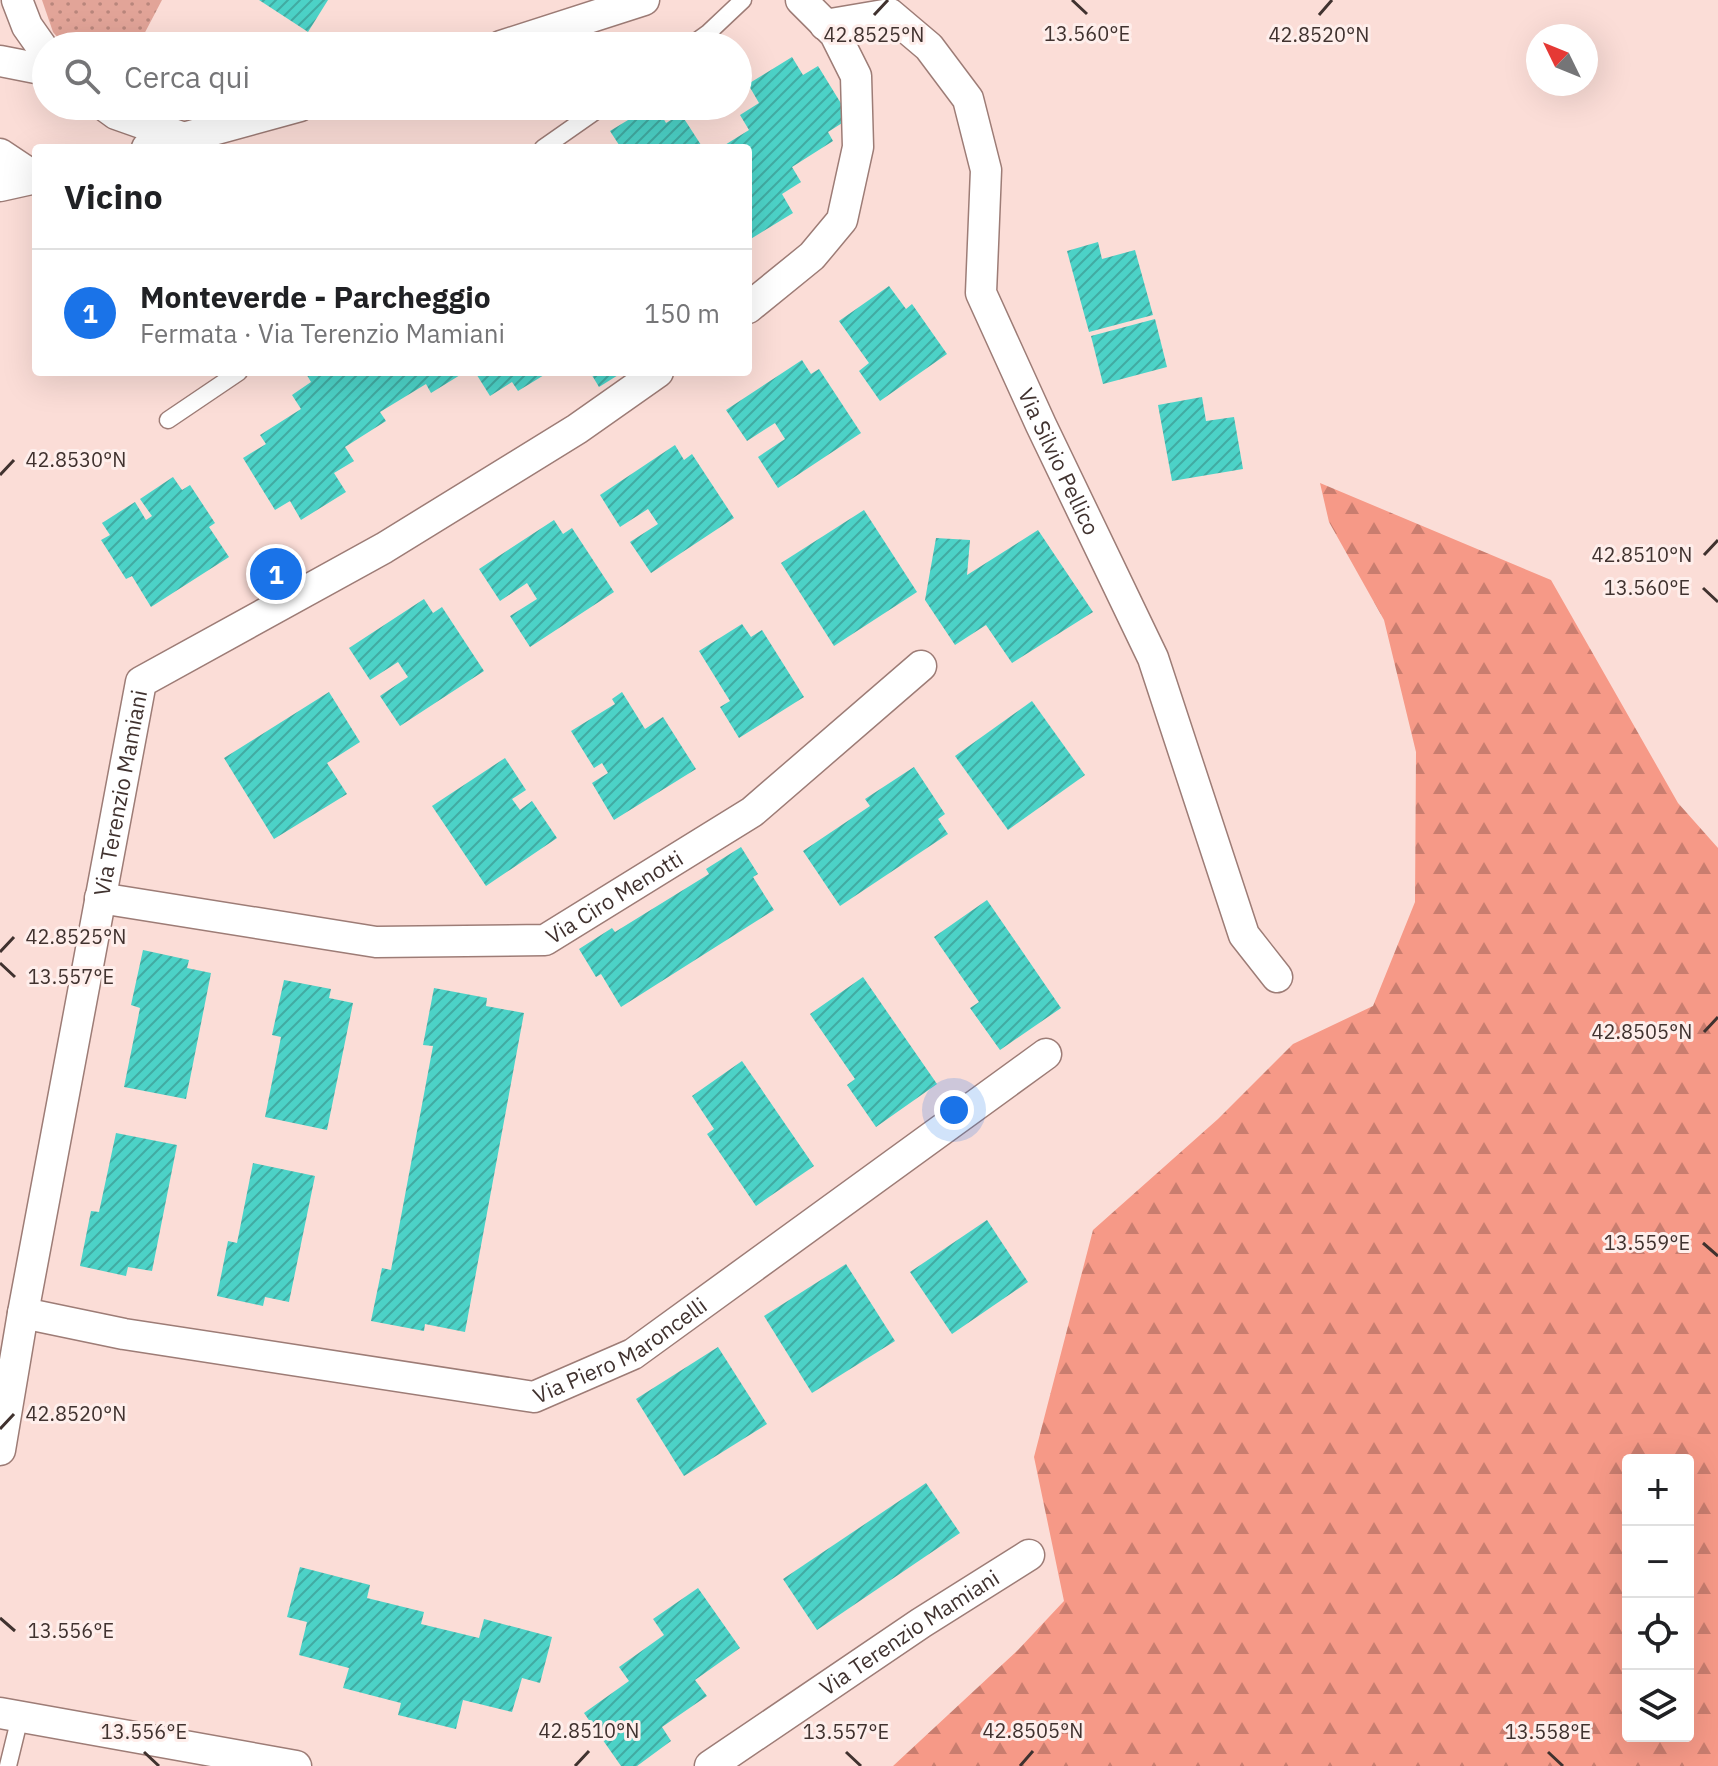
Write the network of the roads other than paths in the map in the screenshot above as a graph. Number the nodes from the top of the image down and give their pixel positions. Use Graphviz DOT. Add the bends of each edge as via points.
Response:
graph roads {
  1 [pos="17,0"];
  2 [pos="644,0"];
  3 [pos="743,0"];
  4 [pos="801,0"];
  5 [pos="825,25"];
  6 [pos="545,32"];
  7 [pos="709,32"];
  8 [pos="32,33"];
  9 [pos="0,61"];
  10 [pos="32,67"];
  11 [pos="133,120"];
  12 [pos="249,120"];
  13 [pos="583,120"];
  14 [pos="184,138"];
  15 [pos="162,144"];
  16 [pos="549,144"];
  17 [pos="0,154"];
  18 [pos="32,175"];
  19 [pos="32,179"];
  20 [pos="0,186"];
  21 [pos="752,305"];
  22 [pos="233,376"];
  23 [pos="652,376"];
  24 [pos="168,420"];
  25 [pos="921,666"];
  26 [pos="100,898"];
  27 [pos="1277,977"];
  28 [pos="1046,1054"];
  29 [pos="23,1313"];
  30 [pos="0,1450"];
  31 [pos="1029,1555"];
  32 [pos="10,1715"];
  33 [pos="8,1766"];
  34 [pos="296,1766"];
  35 [pos="710,1766"];
  1 -- 8 [label="street"];
  2 -- 6 [label="street"];
  3 -- 7 [label="lane"];
  4 -- 5 [label="street"];
  5 -- 21 [label="street" via="856,76 858,147 842,220 812,256"];
  5 -- 27 [label="street, Via Silvio Pellico" via="890,14 929,47 968,99 986,170 981,293 1153,658 1244,935"];
  9 -- 10 [label="street"];
  11 -- 14 [label="street"];
  12 -- 14 [label="street"];
  13 -- 16 [label="lane"];
  14 -- 15 [label="street"];
  17 -- 18 [label="street"];
  19 -- 20 [label="street"];
  22 -- 24 [label="lane"];
  23 -- 26 [label="street, Via Terenzio Mamiani" via="384,548 141,682"];
  25 -- 26 [label="street, Via Ciro Menotti" via="752,812 545,940 376,942"];
  26 -- 29 [label="street, Via Terenzio Mamiani"];
  28 -- 29 [label="street, Via Piero Maroncelli" via="633,1354 534,1397 124,1334"];
  29 -- 30 [label="street, Via Terenzio Mamiani"];
  31 -- 35 [label="street, Via Terenzio Mamiani"];
  32 -- 33 [label="lane"];
  32 -- 34 [label="street"];
}
